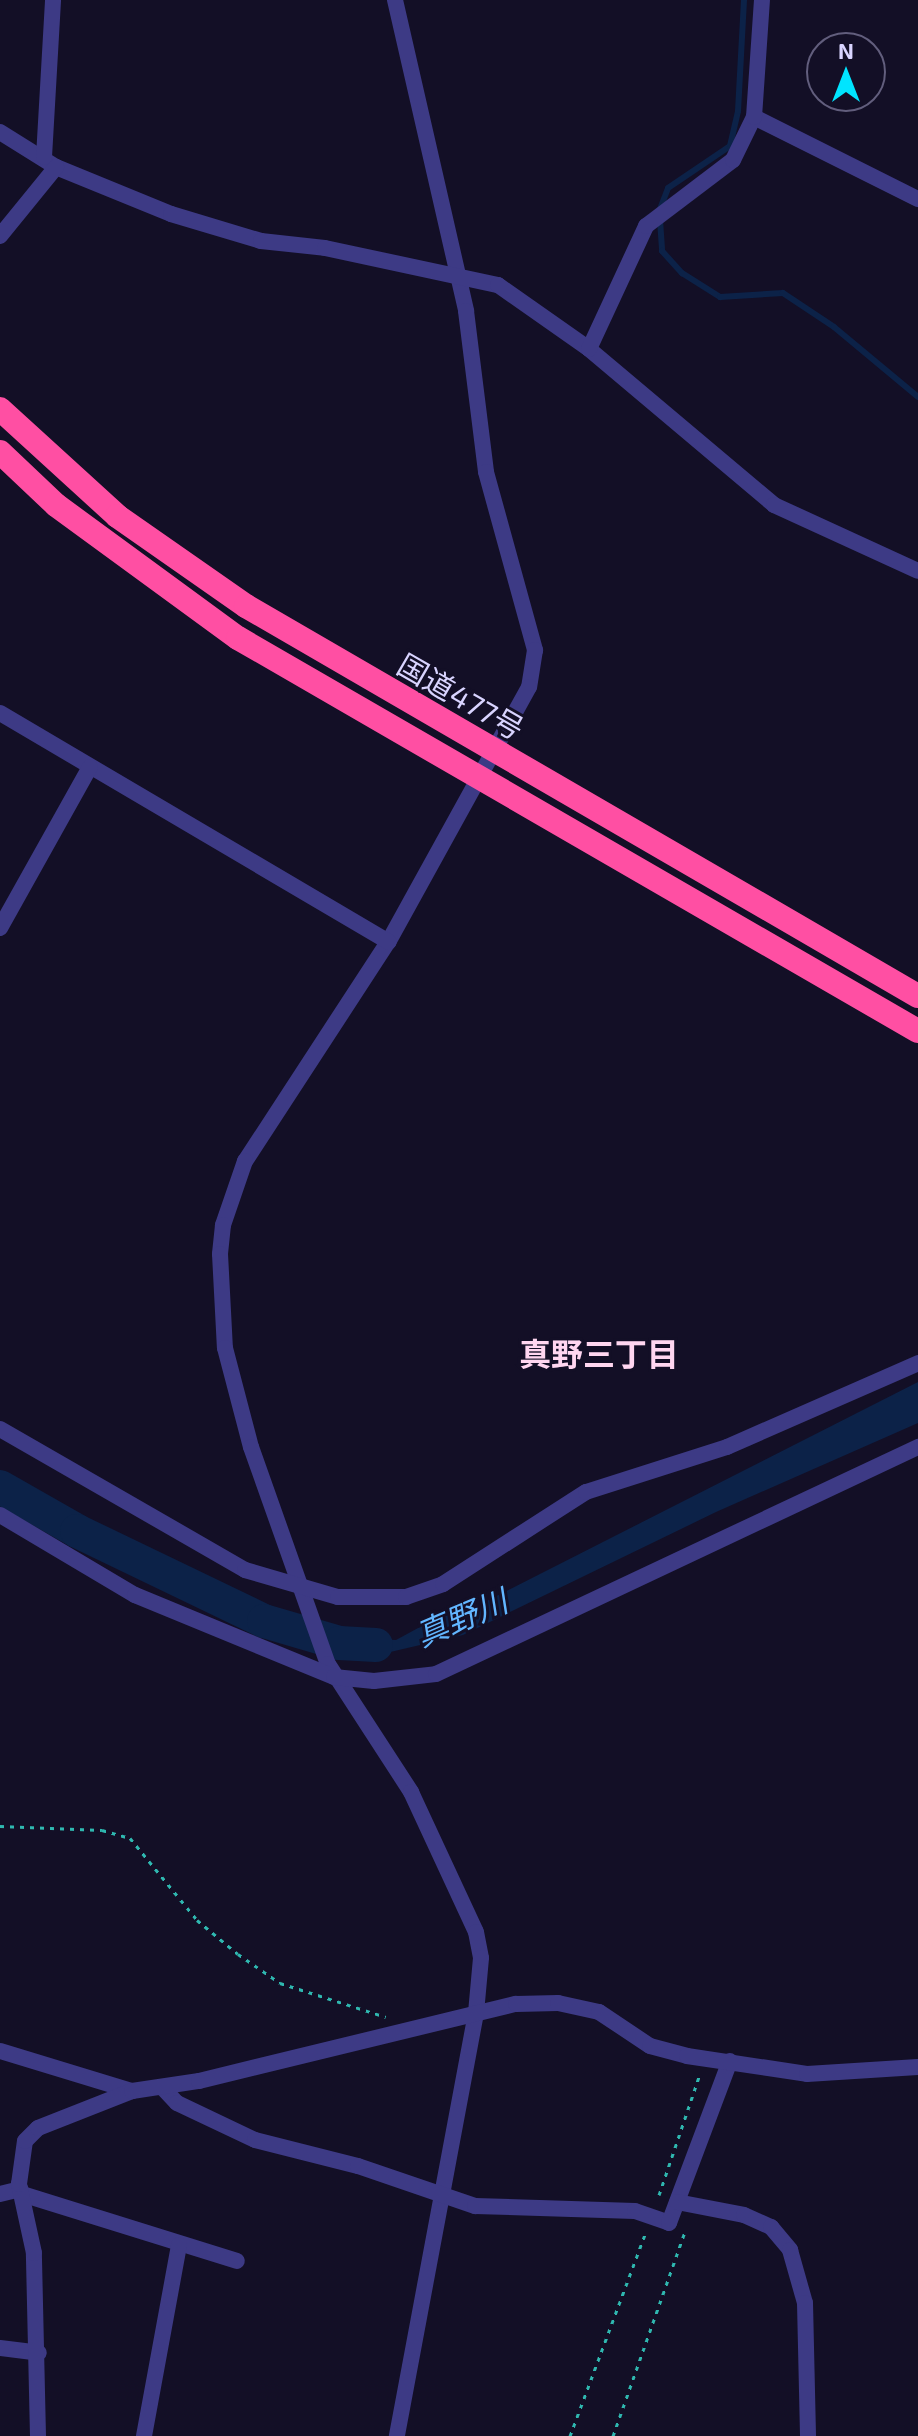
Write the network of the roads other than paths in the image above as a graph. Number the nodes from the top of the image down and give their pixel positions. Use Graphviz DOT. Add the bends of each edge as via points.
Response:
graph roads {
  1 [pos="53,0"];
  2 [pos="395,0"];
  3 [pos="762,0"];
  4 [pos="754,117"];
  5 [pos="0,132"];
  6 [pos="50,162"];
  7 [pos="918,199"];
  8 [pos="0,236"];
  9 [pos="454,275"];
  10 [pos="589,349"];
  11 [pos="0,409"];
  12 [pos="0,452"];
  13 [pos="918,571"];
  14 [pos="0,713"];
  15 [pos="492,751"];
  16 [pos="90,767"];
  17 [pos="479,779"];
  18 [pos="0,928"];
  19 [pos="388,942"];
  20 [pos="918,996"];
  21 [pos="918,1031"];
  22 [pos="918,1363"];
  23 [pos="0,1429"];
  24 [pos="918,1447"];
  25 [pos="0,1515"];
  26 [pos="302,1589"];
  27 [pos="331,1671"];
  28 [pos="476,2013"];
  29 [pos="0,2051"];
  30 [pos="730,2061"];
  31 [pos="918,2067"];
  32 [pos="162,2087"];
  33 [pos="132,2091"];
  34 [pos="21,2191"];
  35 [pos="0,2194"];
  36 [pos="442,2195"];
  37 [pos="677,2202"];
  38 [pos="179,2245"];
  39 [pos="237,2261"];
  40 [pos="0,2348"];
  41 [pos="39,2353"];
  42 [pos="38,2436"];
  43 [pos="144,2436"];
  44 [pos="397,2436"];
  45 [pos="808,2436"];
  1 -- 6 [label="street"];
  2 -- 9 [label="street"];
  3 -- 4 [label="street"];
  4 -- 7 [label="street"];
  4 -- 10 [label="street" via="733,160 646,226"];
  5 -- 6 [label="street"];
  6 -- 8 [label="street"];
  6 -- 9 [label="street" via="171,214 261,241 325,248"];
  9 -- 10 [label="street" via="498,285"];
  9 -- 15 [label="street" via="466,311 486,472 535,650 529,687"];
  10 -- 13 [label="street" via="774,505"];
  11 -- 15 [label="highway, 国道477号" via="69,476 164,551"];
  12 -- 17 [label="highway, 国道477号" via="56,505 176,596 302,677"];
  14 -- 16 [label="street"];
  15 -- 17 [label="street"];
  15 -- 20 [label="highway, 国道477号"];
  16 -- 18 [label="street"];
  16 -- 19 [label="street"];
  17 -- 19 [label="street"];
  17 -- 21 [label="highway, 国道477号"];
  19 -- 26 [label="street" via="245,1161 223,1225 225,1348 251,1447"];
  22 -- 26 [label="street" via="727,1447 586,1492 443,1584 406,1597 338,1597"];
  23 -- 26 [label="street" via="245,1570"];
  24 -- 27 [label="street" via="436,1674 374,1681"];
  25 -- 27 [label="street" via="135,1595"];
  26 -- 27 [label="street"];
  27 -- 28 [label="street" via="411,1792 476,1932 481,1958"];
  28 -- 30 [label="street" via="516,2004 558,2003 599,2012 650,2046"];
  28 -- 32 [label="street"];
  28 -- 36 [label="street"];
  29 -- 33 [label="street"];
  30 -- 31 [label="street" via="807,2074"];
  30 -- 37 [label="street"];
  32 -- 33 [label="street"];
  32 -- 36 [label="street" via="177,2103 255,2140 358,2166"];
  33 -- 34 [label="street" via="38,2128 25,2141 19,2159"];
  34 -- 35 [label="street"];
  34 -- 38 [label="street"];
  34 -- 41 [label="street" via="34,2253"];
  36 -- 37 [label="street" via="475,2206 635,2211 669,2223"];
  36 -- 44 [label="street"];
  37 -- 45 [label="street" via="744,2215 771,2227 790,2250 805,2303"];
  38 -- 39 [label="street"];
  38 -- 43 [label="street"];
  40 -- 41 [label="street"];
  41 -- 42 [label="street"];
}
